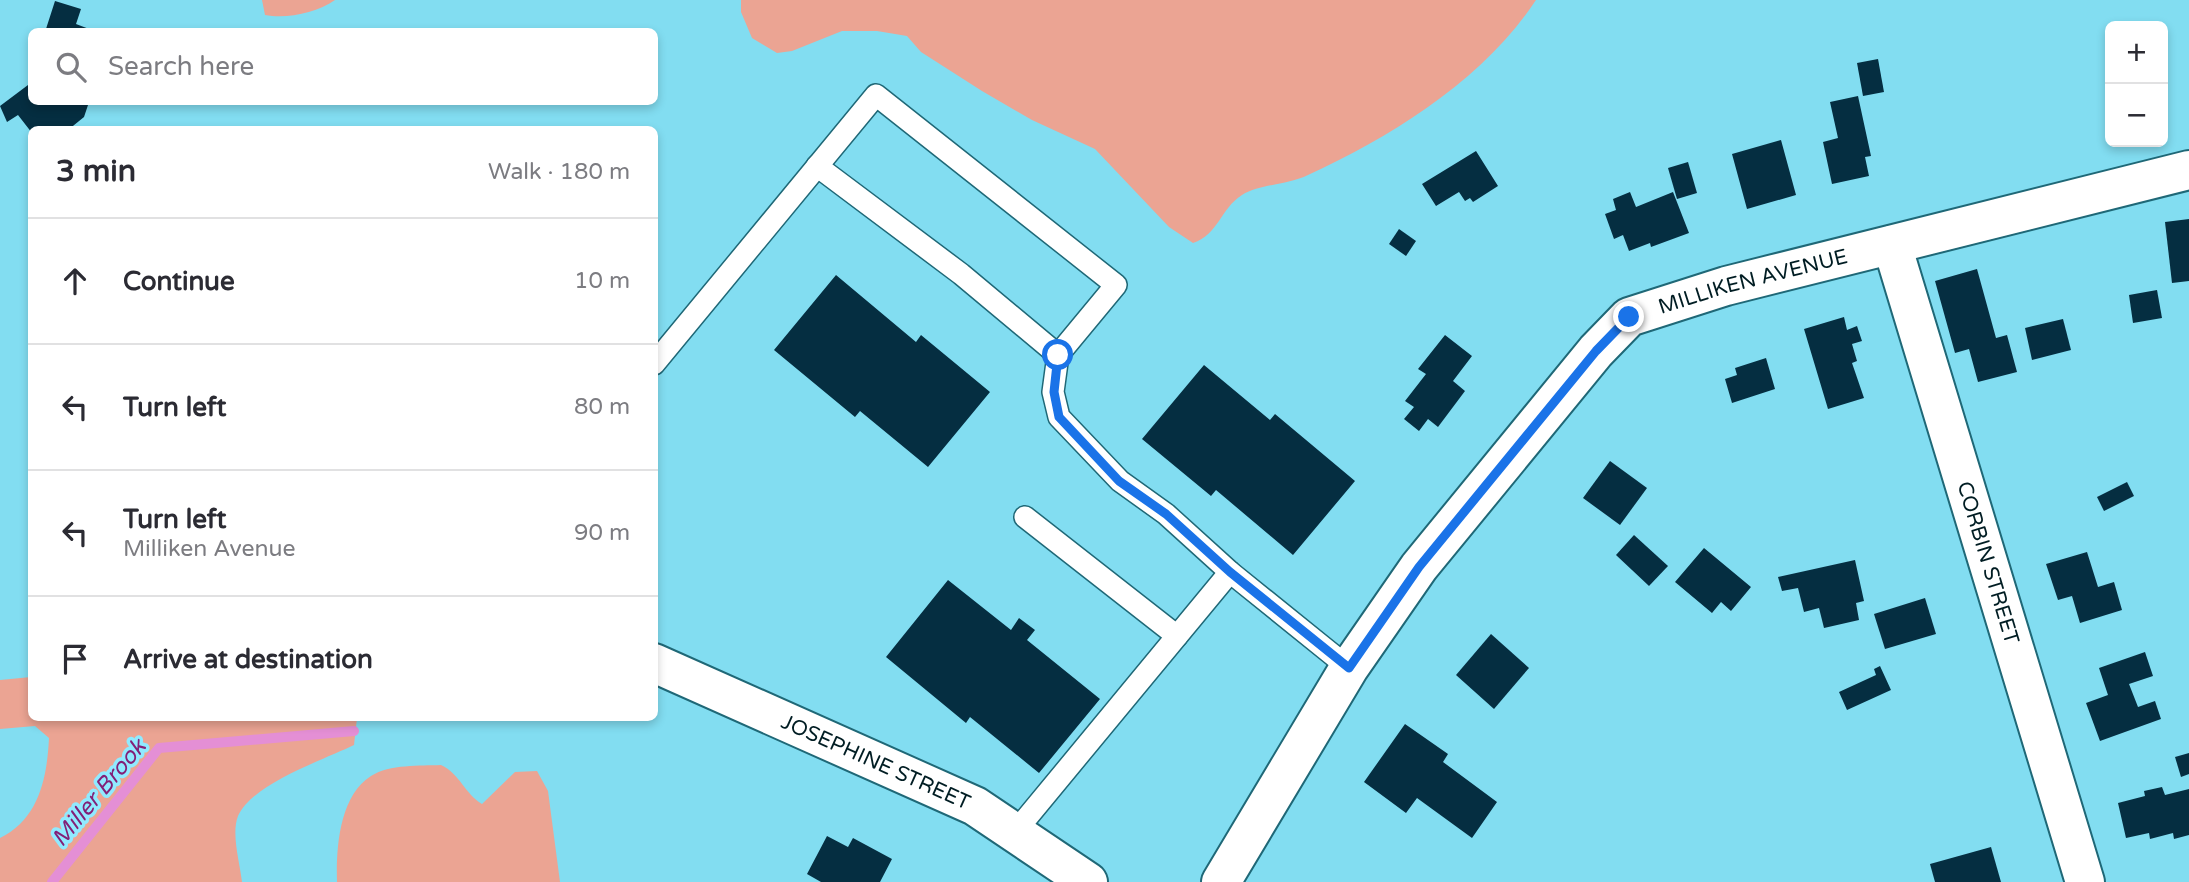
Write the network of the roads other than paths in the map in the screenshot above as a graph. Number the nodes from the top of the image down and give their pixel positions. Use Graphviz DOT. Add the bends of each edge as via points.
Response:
graph roads {
  1 [pos="817,166"];
  2 [pos="2189,170"];
  3 [pos="1892,245"];
  4 [pos="1058,355"];
  5 [pos="658,359"];
  6 [pos="1026,517"];
  7 [pos="1230,572"];
  8 [pos="1177,636"];
  9 [pos="658,665"];
  10 [pos="1349,668"];
  11 [pos="1014,831"];
  12 [pos="1088,882"];
  13 [pos="1221,882"];
  14 [pos="2085,882"];
  1 -- 4 [label="lane" via="961,274"];
  1 -- 4 [label="lane" via="876,96 898,113 1116,285"];
  1 -- 5 [label="lane"];
  2 -- 3 [label="street, MILLIKEN AVENUE"];
  3 -- 10 [label="street, MILLIKEN AVENUE" via="1726,286 1629,317 1419,567"];
  3 -- 14 [label="street, CORBIN STREET"];
  4 -- 7 [label="lane" via="1054,392 1059,417 1119,481 1166,514"];
  6 -- 8 [label="lane"];
  7 -- 8 [label="lane"];
  7 -- 10 [label="lane"];
  8 -- 11 [label="lane"];
  9 -- 11 [label="street, JOSEPHINE STREET" via="975,806"];
  10 -- 13 [label="street, MILLIKEN AVENUE"];
  11 -- 12 [label="street, JOSEPHINE STREET"];
}
